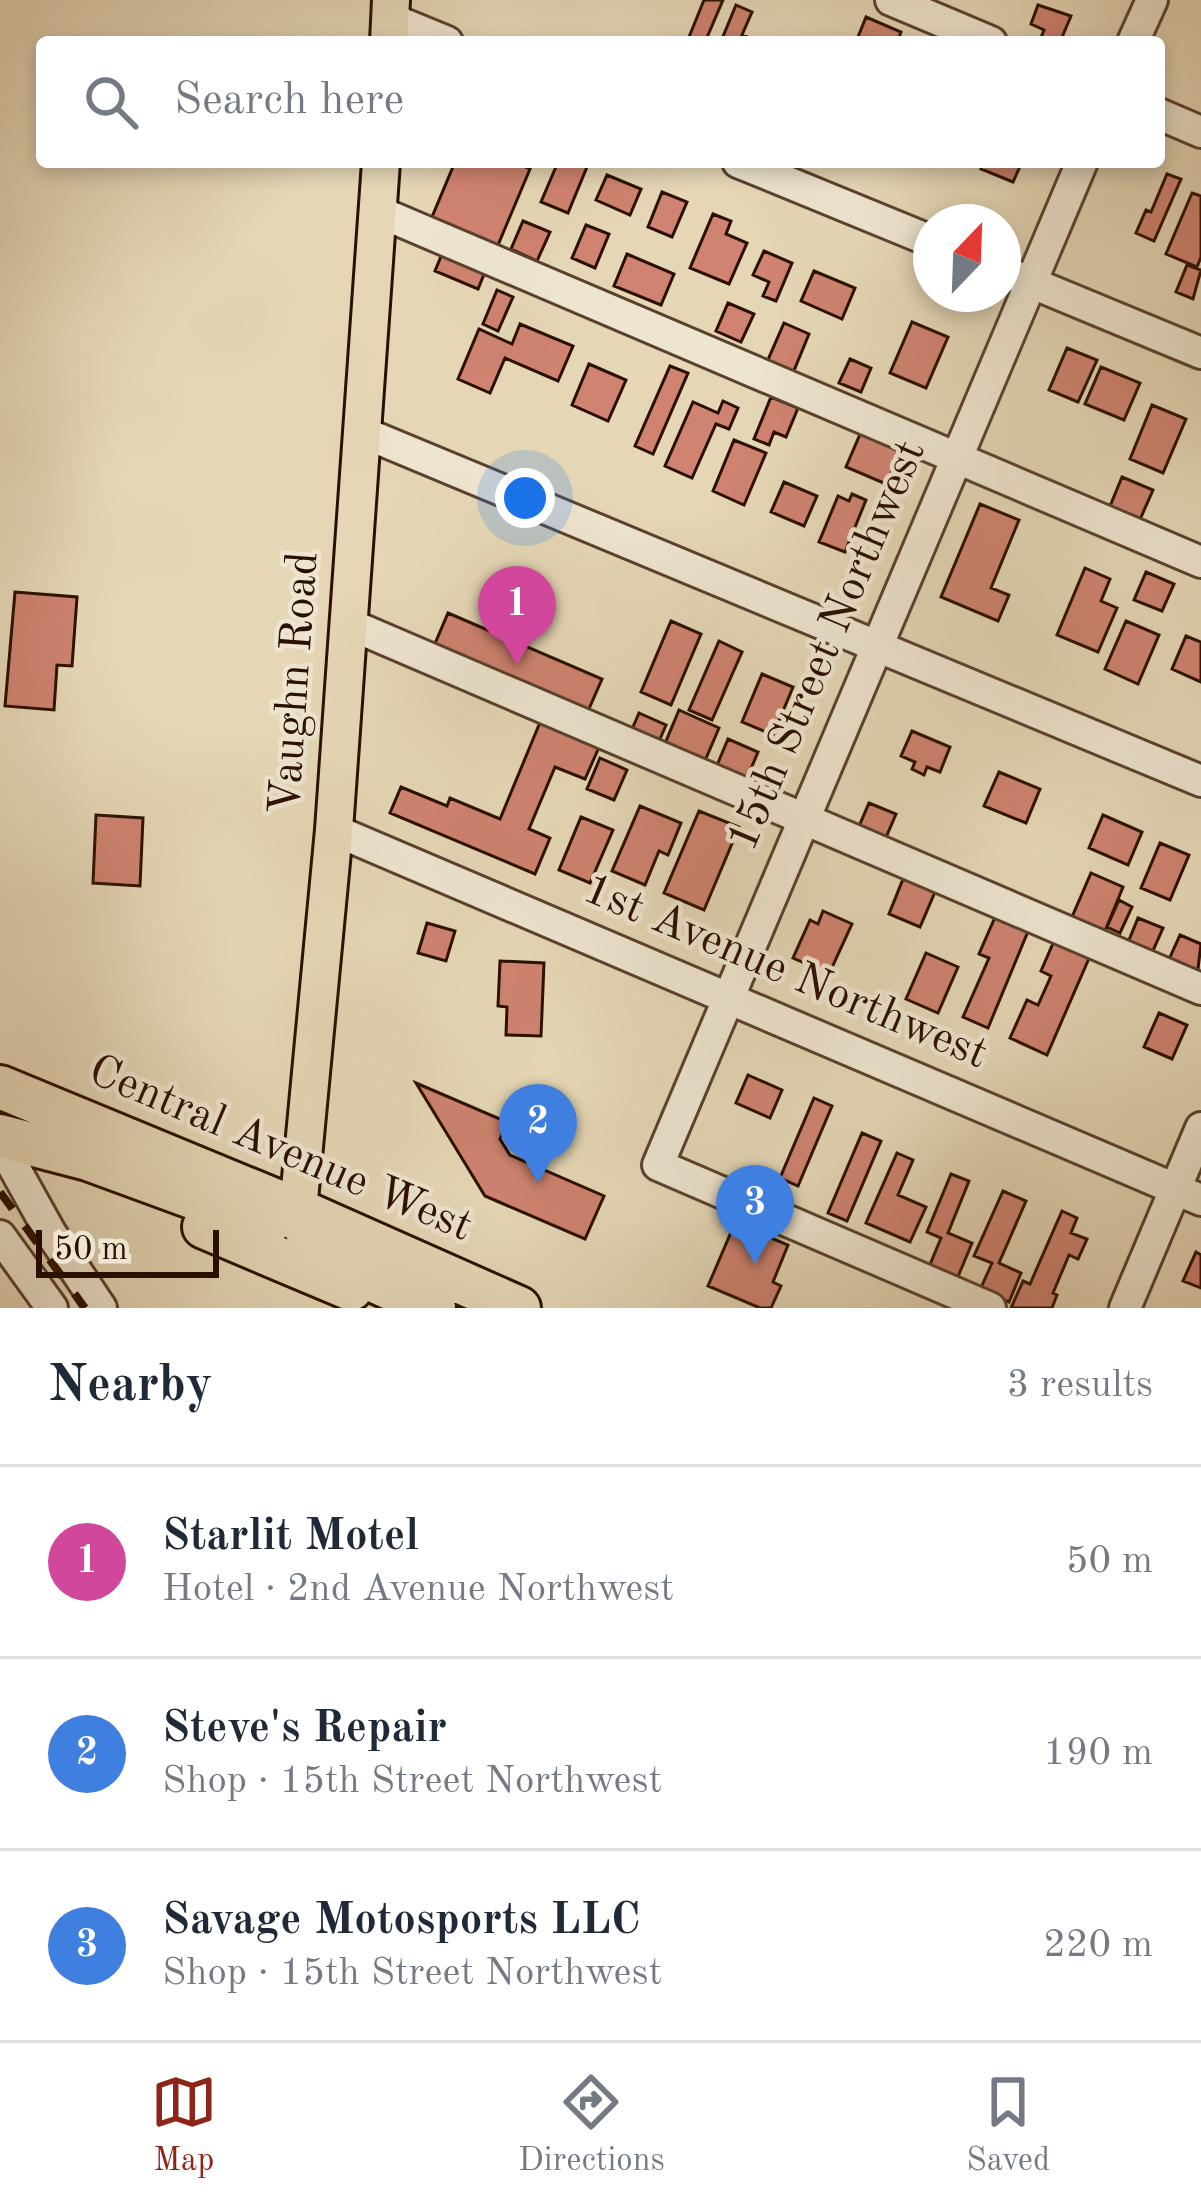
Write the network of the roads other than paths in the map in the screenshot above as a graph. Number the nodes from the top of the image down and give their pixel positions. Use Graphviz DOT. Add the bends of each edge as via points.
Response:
graph roads {
  1 [pos="891,0"];
  2 [pos="1151,0"];
  3 [pos="390,20"];
  4 [pos="431,36"];
  5 [pos="977,36"];
  6 [pos="1136,36"];
  7 [pos="1165,117"];
  8 [pos="1201,132"];
  9 [pos="381,168"];
  10 [pos="752,168"];
  11 [pos="1079,168"];
  12 [pos="377,211"];
  13 [pos="913,235"];
  14 [pos="1021,270"];
  15 [pos="1021,279"];
  16 [pos="1005,312"];
  17 [pos="1201,353"];
  18 [pos="362,433"];
  19 [pos="956,459"];
  20 [pos="1201,562"];
  21 [pos="349,623"];
  22 [pos="878,647"];
  23 [pos="1201,781"];
  24 [pos="803,820"];
  25 [pos="334,830"];
  26 [pos="1201,989"];
  27 [pos="727,997"];
  28 [pos="0,1087"];
  29 [pos="1201,1129"];
  30 [pos="0,1139"];
  31 [pos="1188,1194"];
  32 [pos="171,1202"];
  33 [pos="298,1210"];
  34 [pos="0,1236"];
  35 [pos="52,1308"];
  36 [pos="101,1308"];
  37 [pos="396,1308"];
  38 [pos="434,1308"];
  39 [pos="519,1308"];
  40 [pos="990,1308"];
  41 [pos="1125,1308"];
  1 -- 5 [label="street"];
  2 -- 6 [label="street"];
  3 -- 4 [label="street"];
  7 -- 8 [label="street"];
  9 -- 12 [label="main road, Vaughn Road"];
  10 -- 13 [label="street"];
  11 -- 14 [label="street, 15th Street Northwest"];
  12 -- 18 [label="main road, Vaughn Road"];
  12 -- 19 [label="street"];
  15 -- 17 [label="street"];
  16 -- 19 [label="street, 15th Street Northwest"];
  18 -- 21 [label="main road, Vaughn Road"];
  18 -- 22 [label="street"];
  19 -- 20 [label="street"];
  19 -- 22 [label="street, 15th Street Northwest"];
  21 -- 24 [label="street"];
  21 -- 25 [label="main road, Vaughn Road"];
  22 -- 23 [label="street"];
  22 -- 24 [label="street, 15th Street Northwest"];
  24 -- 26 [label="street"];
  24 -- 27 [label="street, 15th Street Northwest"];
  25 -- 27 [label="street, 1st Avenue Northwest"];
  25 -- 33 [label="main road, Vaughn Road"];
  27 -- 31 [label="street, 1st Avenue Northwest"];
  27 -- 40 [label="street, 15th Street Northwest" via="658,1166"];
  28 -- 33 [label="highway, Central Avenue West"];
  29 -- 31 [label="street"];
  30 -- 32 [label="highway"];
  30 -- 36 [label="street"];
  31 -- 41 [label="street"];
  32 -- 33 [label="highway" via="249,1218"];
  32 -- 37 [label="highway"];
  33 -- 38 [label="highway" via="321,1249"];
  33 -- 39 [label="highway, Central Avenue West"];
  34 -- 35 [label="street"];
}
